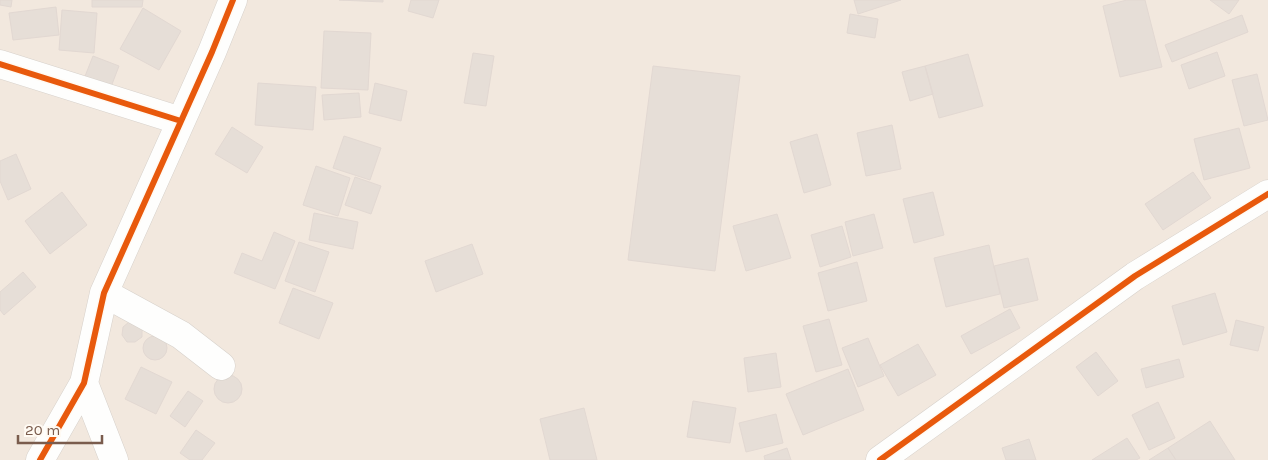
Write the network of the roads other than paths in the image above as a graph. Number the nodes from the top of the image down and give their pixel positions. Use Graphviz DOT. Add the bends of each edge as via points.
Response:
graph roads {
  1 [pos="233,0"];
  2 [pos="0,64"];
  3 [pos="181,121"];
  4 [pos="1268,194"];
  5 [pos="104,293"];
  6 [pos="221,366"];
  7 [pos="84,383"];
  8 [pos="40,460"];
  9 [pos="114,460"];
  10 [pos="880,460"];
  1 -- 3 [label="street"];
  2 -- 3 [label="street"];
  3 -- 5 [label="street"];
  4 -- 10 [label="street" via="1135,276"];
  5 -- 6 [label="street" via="181,335"];
  5 -- 7 [label="street"];
  7 -- 8 [label="street"];
  7 -- 9 [label="street"];
}
